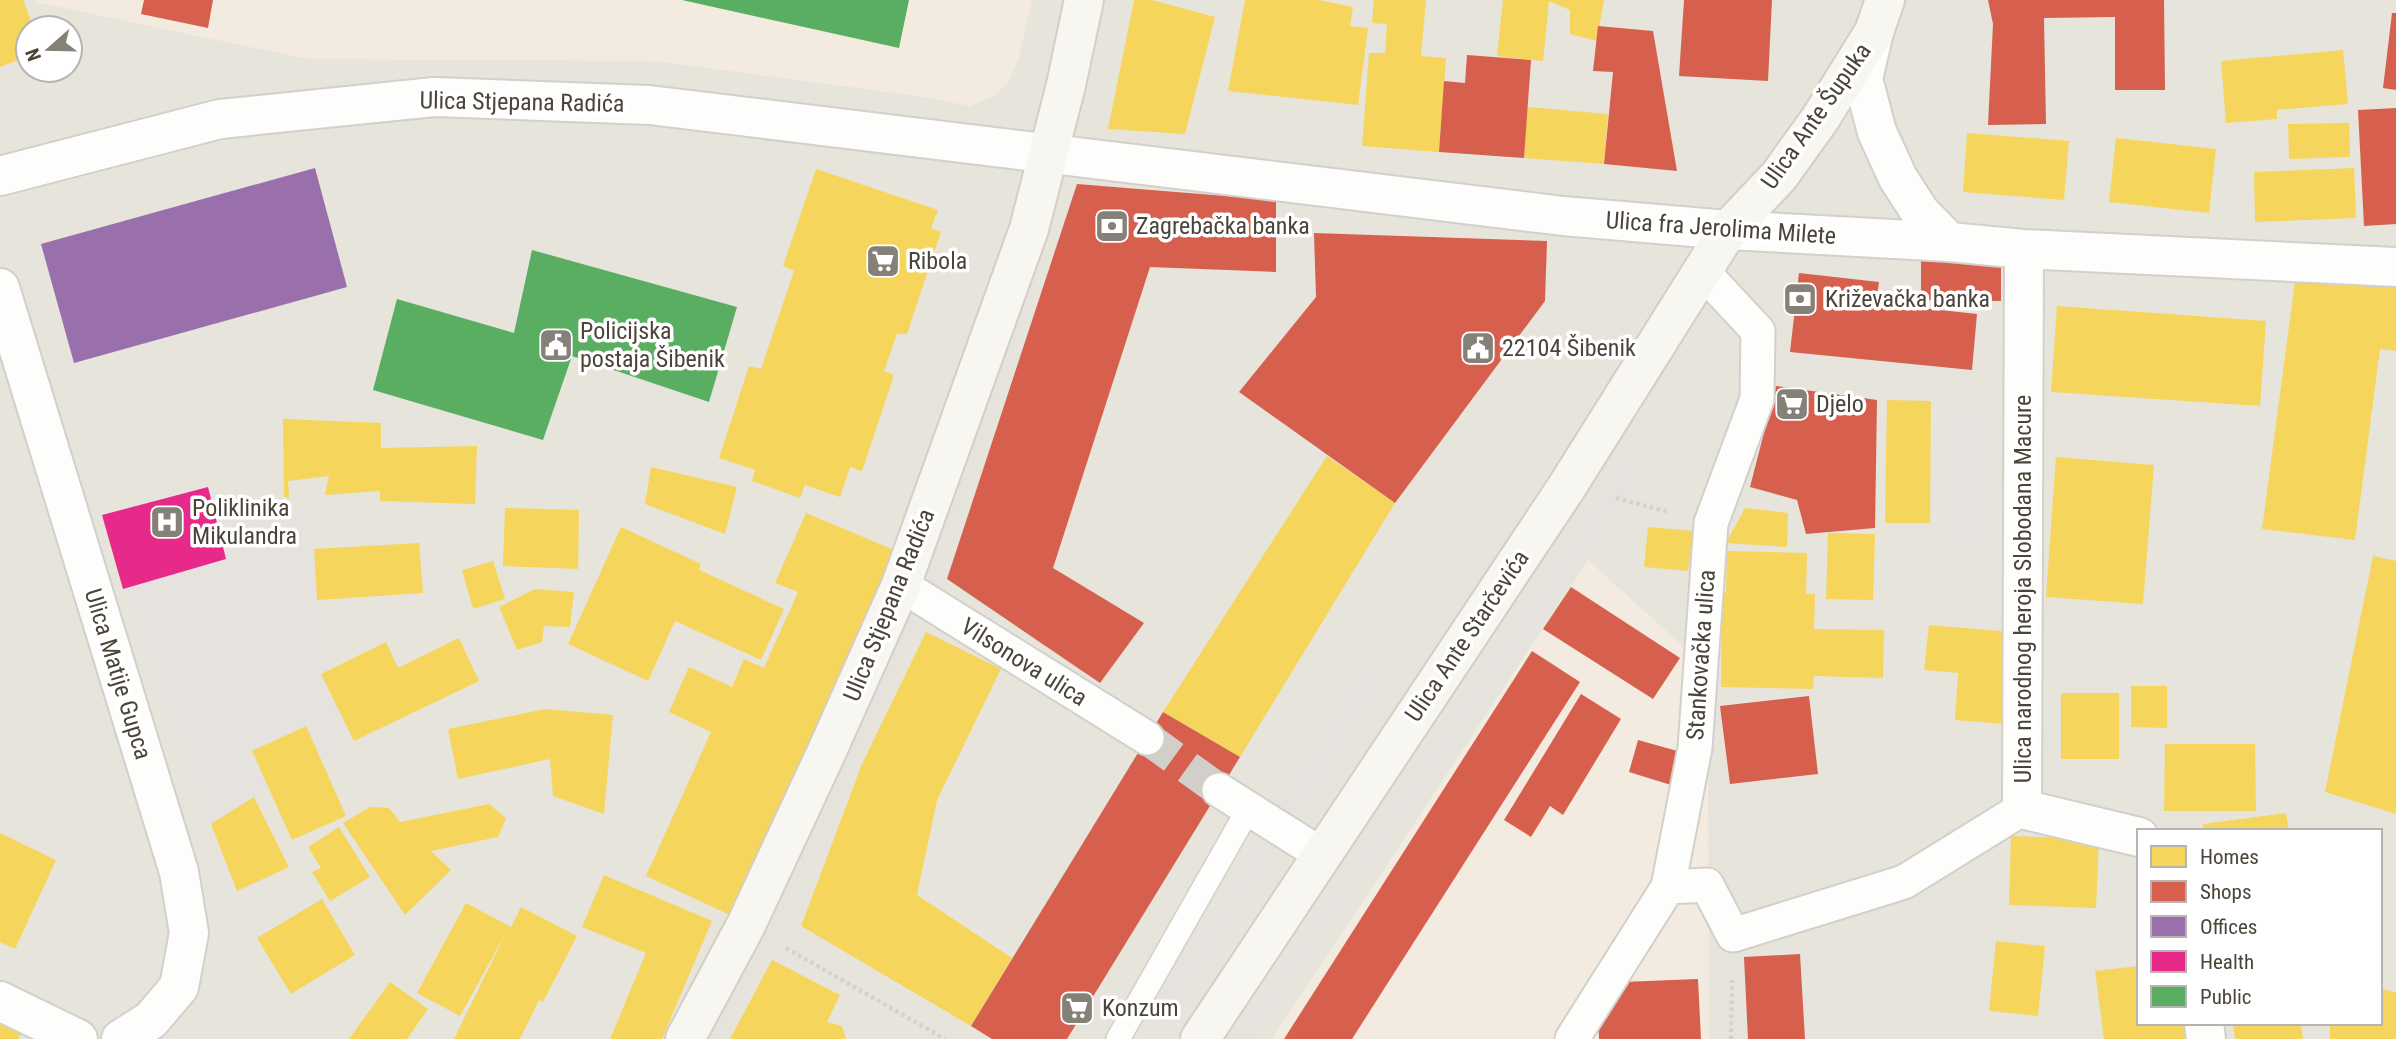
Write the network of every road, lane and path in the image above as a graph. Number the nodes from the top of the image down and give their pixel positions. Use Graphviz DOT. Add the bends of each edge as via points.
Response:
graph roads {
  1 [pos="1084,0"];
  2 [pos="1880,16"];
  3 [pos="1049,153"];
  4 [pos="0,176"];
  5 [pos="1728,230"];
  6 [pos="1949,242"];
  7 [pos="2024,249"];
  8 [pos="2396,267"];
  9 [pos="1702,271"];
  10 [pos="0,288"];
  11 [pos="1568,485"];
  12 [pos="1711,523"];
  13 [pos="901,585"];
  14 [pos="1147,738"];
  15 [pos="1219,790"];
  16 [pos="2022,809"];
  17 [pos="1248,810"];
  18 [pos="2137,837"];
  19 [pos="1322,855"];
  20 [pos="1668,887"];
  21 [pos="746,925"];
  22 [pos="1734,935"];
  23 [pos="0,1001"];
  24 [pos="78,1039"];
  25 [pos="121,1039"];
  26 [pos="685,1039"];
  27 [pos="945,1039"];
  28 [pos="1118,1039"];
  29 [pos="1200,1039"];
  30 [pos="1572,1039"];
  31 [pos="1731,1039"];
  1 -- 3 [label="main road, Ulica Stjepana Radića"];
  2 -- 5 [label="main road, Ulica Ante Šupuka" via="1820,119 1779,176"];
  2 -- 6 [label="street, Ulica Ante Šupuka" via="1863,79 1877,132 1920,212"];
  3 -- 4 [label="street, Ulica Stjepana Radića" via="649,105 433,97 220,119"];
  3 -- 5 [label="street, Ulica fra Jerolima Milete" via="1563,216"];
  3 -- 13 [label="main road, Ulica Stjepana Radića" via="1029,229"];
  5 -- 6 [label="street, Ulica fra Jerolima Milete"];
  5 -- 9 [label="main road, Ulica Ante Starčevića"];
  6 -- 7 [label="street, Ulica fra Jerolima Milete"];
  7 -- 8 [label="street, Ulica fra Jerolima Milete"];
  7 -- 16 [label="street, Ulica narodnog heroja Slobodana Macure"];
  9 -- 11 [label="main road, Ulica Ante Starčevića"];
  9 -- 12 [label="street, Stankovačka ulica" via="1758,331 1756,399"];
  10 -- 25 [label="street, Ulica Matije Gupca" via="179,872 189,933 179,986 151,1020"];
  11 -- 12 [label="path"];
  11 -- 19 [label="main road, Ulica Ante Starčevića"];
  12 -- 20 [label="street, Stankovačka ulica" via="1695,748"];
  13 -- 14 [label="street, Vilsonova ulica"];
  13 -- 21 [label="main road, Ulica Stjepana Radića"];
  15 -- 17 [label="street"];
  16 -- 18 [label="street, Ulica narodnog heroja Slobodana Macure"];
  16 -- 22 [label="street" via="1904,882"];
  17 -- 19 [label="street"];
  17 -- 28 [label="lane"];
  19 -- 29 [label="main road, Ulica Ante Starčevića"];
  20 -- 22 [label="street" via="1707,885"];
  20 -- 30 [label="street, Stankovačka ulica"];
  21 -- 26 [label="main road, Ulica Stjepana Radića"];
  21 -- 27 [label="path"];
  22 -- 31 [label="path"];
  23 -- 24 [label="street"];
}
